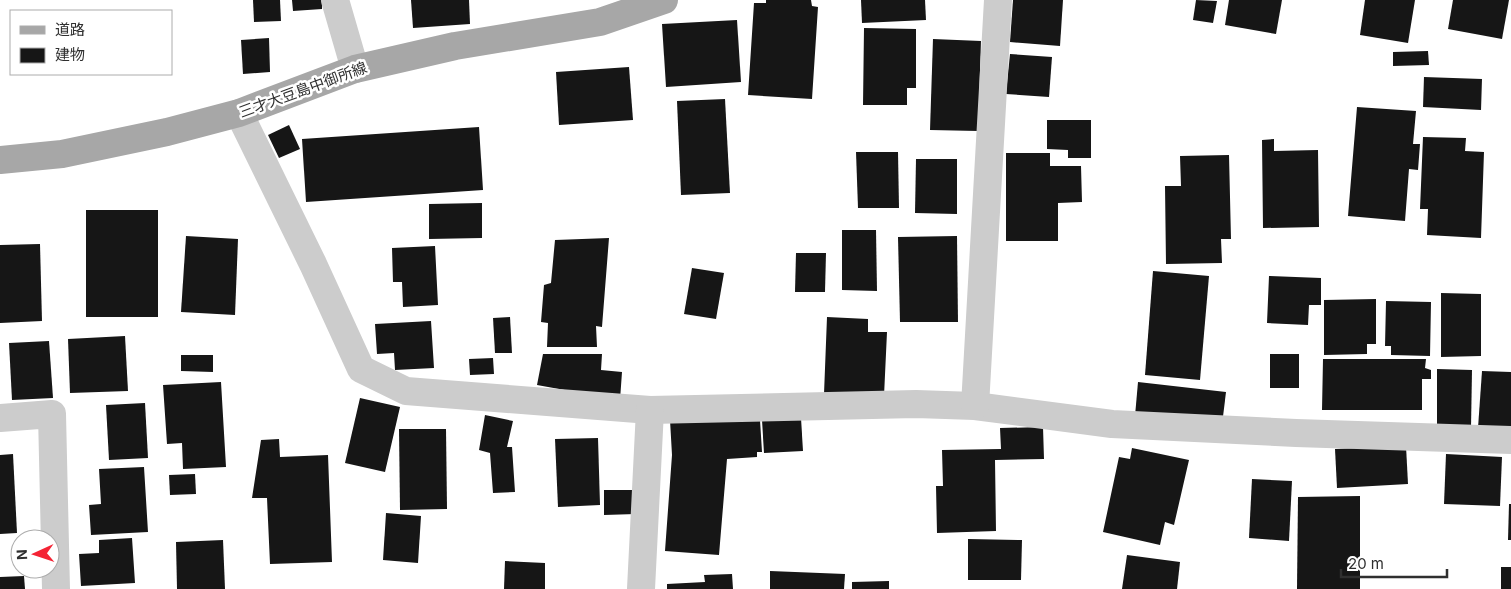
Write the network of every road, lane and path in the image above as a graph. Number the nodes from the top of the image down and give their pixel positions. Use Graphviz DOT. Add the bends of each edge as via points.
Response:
graph roads {
  1 [pos="335,0"];
  2 [pos="664,0"];
  3 [pos="998,0"];
  4 [pos="355,69"];
  5 [pos="239,113"];
  6 [pos="0,160"];
  7 [pos="975,406"];
  8 [pos="650,410"];
  9 [pos="0,418"];
  10 [pos="1511,440"];
  11 [pos="56,589"];
  12 [pos="642,589"];
  1 -- 4 [label="street"];
  2 -- 4 [label="main road, 三才大豆島中御所線" via="600,22 455,46"];
  3 -- 7 [label="street"];
  4 -- 5 [label="main road, 三才大豆島中御所線"];
  5 -- 6 [label="main road, 三才大豆島中御所線" via="62,154"];
  5 -- 8 [label="street" via="361,370 406,391"];
  7 -- 8 [label="street" via="916,404"];
  7 -- 10 [label="street" via="1112,424"];
  8 -- 12 [label="street"];
  9 -- 11 [label="street" via="52,414"];
}
